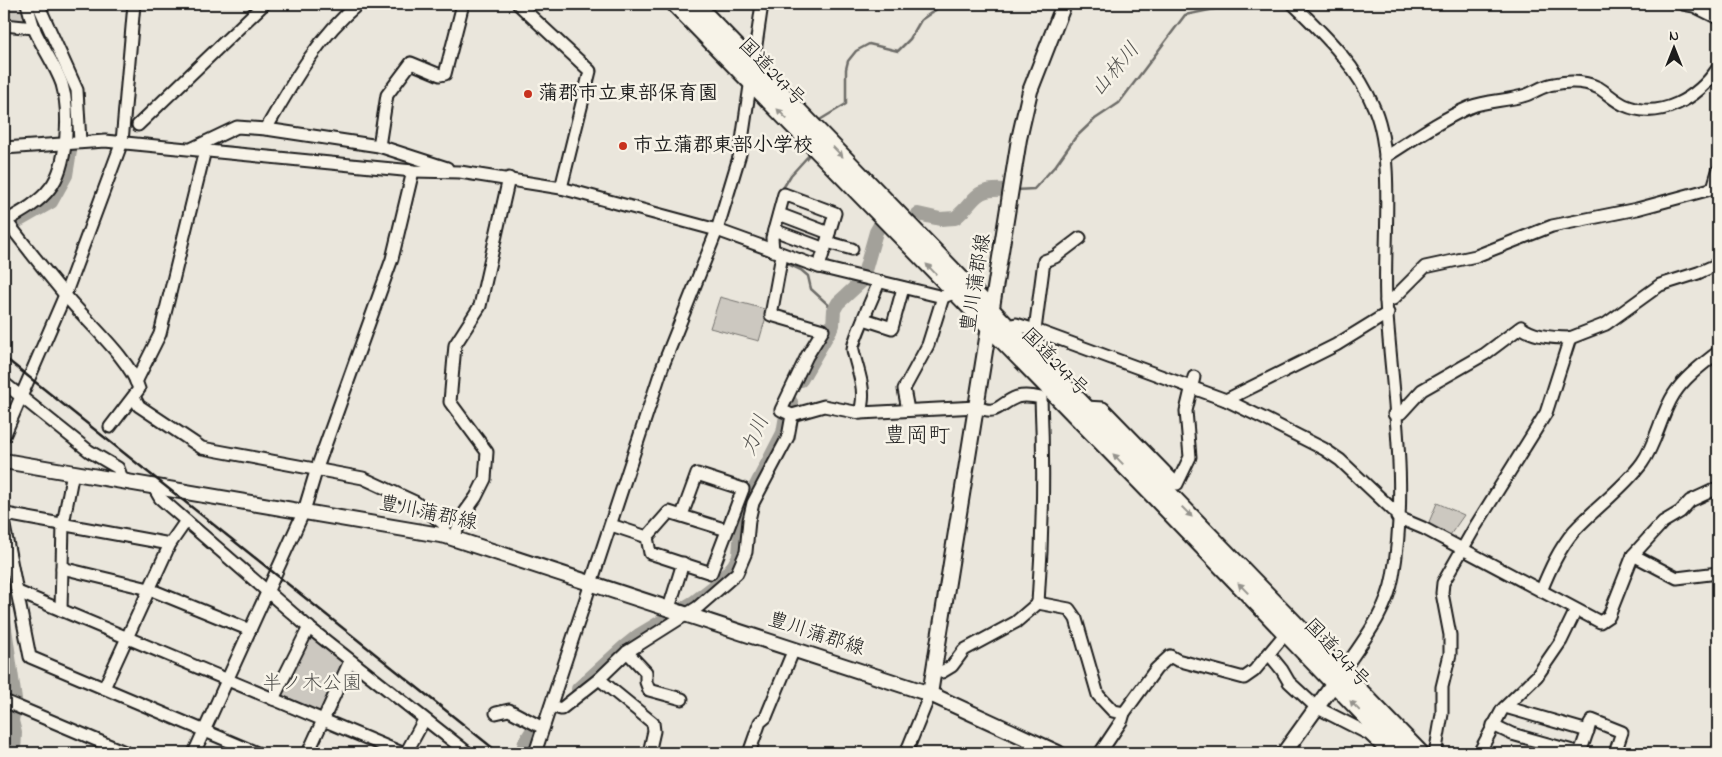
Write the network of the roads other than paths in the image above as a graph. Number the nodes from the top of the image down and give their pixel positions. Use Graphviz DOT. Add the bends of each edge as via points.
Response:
graph roads {
  1 [pos="27,4"];
  2 [pos="38,4"];
  3 [pos="134,4"];
  4 [pos="264,4"];
  5 [pos="358,4"];
  6 [pos="463,4"];
  7 [pos="518,4"];
  8 [pos="675,4"];
  9 [pos="695,4"];
  10 [pos="762,4"];
  11 [pos="1064,4"];
  12 [pos="1294,4"];
  13 [pos="1684,4"];
  14 [pos="1718,18"];
  15 [pos="4,25"];
  16 [pos="34,28"];
  17 [pos="753,64"];
  18 [pos="1718,68"];
  19 [pos="749,80"];
  20 [pos="138,124"];
  21 [pos="266,129"];
  22 [pos="65,142"];
  23 [pos="80,142"];
  24 [pos="122,142"];
  25 [pos="379,146"];
  26 [pos="4,148"];
  27 [pos="193,148"];
  28 [pos="205,150"];
  29 [pos="1385,157"];
  30 [pos="413,171"];
  31 [pos="1718,171"];
  32 [pos="460,172"];
  33 [pos="509,178"];
  34 [pos="1716,187"];
  35 [pos="561,188"];
  36 [pos="779,214"];
  37 [pos="5,220"];
  38 [pos="717,230"];
  39 [pos="774,230"];
  40 [pos="1080,238"];
  41 [pos="827,241"];
  42 [pos="852,249"];
  43 [pos="775,254"];
  44 [pos="1718,264"];
  45 [pos="819,267"];
  46 [pos="879,282"];
  47 [pos="903,288"];
  48 [pos="65,295"];
  49 [pos="949,295"];
  50 [pos="1387,307"];
  51 [pos="864,319"];
  52 [pos="991,320"];
  53 [pos="1007,326"];
  54 [pos="1041,332"];
  55 [pos="1570,338"];
  56 [pos="1033,352"];
  57 [pos="1718,352"];
  58 [pos="136,382"];
  59 [pos="4,383"];
  60 [pos="1193,383"];
  61 [pos="20,396"];
  62 [pos="134,397"];
  63 [pos="1226,400"];
  64 [pos="977,407"];
  65 [pos="1086,407"];
  66 [pos="908,410"];
  67 [pos="789,413"];
  68 [pos="860,413"];
  69 [pos="1394,414"];
  70 [pos="7,420"];
  71 [pos="110,427"];
  72 [pos="4,436"];
  73 [pos="4,461"];
  74 [pos="316,468"];
  75 [pos="72,472"];
  76 [pos="123,481"];
  77 [pos="153,486"];
  78 [pos="1718,488"];
  79 [pos="304,511"];
  80 [pos="1398,513"];
  81 [pos="682,515"];
  82 [pos="4,516"];
  83 [pos="186,520"];
  84 [pos="64,524"];
  85 [pos="611,524"];
  86 [pos="4,526"];
  87 [pos="727,530"];
  88 [pos="450,537"];
  89 [pos="647,537"];
  90 [pos="170,544"];
  91 [pos="1462,550"];
  92 [pos="1633,555"];
  93 [pos="683,563"];
  94 [pos="62,568"];
  95 [pos="1718,573"];
  96 [pos="592,582"];
  97 [pos="149,589"];
  98 [pos="268,591"];
  99 [pos="1541,591"];
  100 [pos="18,592"];
  101 [pos="1038,602"];
  102 [pos="61,610"];
  103 [pos="1576,610"];
  104 [pos="679,611"];
  105 [pos="308,627"];
  106 [pos="250,630"];
  107 [pos="1286,633"];
  108 [pos="126,637"];
  109 [pos="794,649"];
  110 [pos="627,652"];
  111 [pos="1269,654"];
  112 [pos="350,661"];
  113 [pos="934,672"];
  114 [pos="1338,678"];
  115 [pos="599,679"];
  116 [pos="227,680"];
  117 [pos="104,688"];
  118 [pos="930,694"];
  119 [pos="273,699"];
  120 [pos="682,699"];
  121 [pos="4,701"];
  122 [pos="550,706"];
  123 [pos="1316,707"];
  124 [pos="1505,707"];
  125 [pos="496,713"];
  126 [pos="1124,713"];
  127 [pos="323,720"];
  128 [pos="424,720"];
  129 [pos="1591,723"];
  130 [pos="1494,725"];
  131 [pos="543,728"];
  132 [pos="205,731"];
  133 [pos="1538,741"];
  134 [pos="1393,751"];
  135 [pos="1438,751"];
  136 [pos="126,753"];
  137 [pos="194,753"];
  138 [pos="258,753"];
  139 [pos="308,753"];
  140 [pos="402,753"];
  141 [pos="406,753"];
  142 [pos="468,753"];
  143 [pos="535,753"];
  144 [pos="649,753"];
  145 [pos="749,753"];
  146 [pos="906,753"];
  147 [pos="1058,753"];
  148 [pos="1100,753"];
  149 [pos="1284,753"];
  150 [pos="1421,753"];
  151 [pos="1479,753"];
  152 [pos="1543,753"];
  153 [pos="1580,753"];
  154 [pos="1615,753"];
  1 -- 16 [label="street"];
  2 -- 23 [label="street" via="77,90"];
  3 -- 24 [label="street"];
  4 -- 20 [label="street"];
  5 -- 21 [label="street" via="336,22 300,70"];
  6 -- 25 [label="street" via="445,74 411,63 386,95"];
  7 -- 35 [label="street" via="590,71"];
  8 -- 19 [label="highway, 国道247号"];
  9 -- 17 [label="highway, 国道247号"];
  10 -- 17 [label="street"];
  11 -- 52 [label="main road, 豊川蒲郡線" via="1030,92 1019,139"];
  12 -- 29 [label="street" via="1358,75 1376,112"];
  13 -- 14 [label="street"];
  15 -- 16 [label="street"];
  16 -- 22 [label="street" via="62,84"];
  17 -- 19 [label="street"];
  17 -- 52 [label="highway, 国道247号, one-way"];
  18 -- 29 [label="street" via="1708,84 1689,99 1670,107 1644,110 1623,105 1598,88 1581,82 1553,84 1524,96 1500,98 1470,107"];
  19 -- 38 [label="street" via="740,154"];
  49 -- 19 [label="highway, 国道247号, one-way"];
  21 -- 25 [label="street"];
  21 -- 27 [label="street" via="237,127"];
  22 -- 23 [label="street"];
  22 -- 26 [label="street"];
  22 -- 37 [label="street" via="58,174 50,189 34,204"];
  23 -- 24 [label="street"];
  24 -- 27 [label="street"];
  24 -- 48 [label="street"];
  25 -- 32 [label="street"];
  27 -- 28 [label="street"];
  28 -- 30 [label="street"];
  28 -- 58 [label="street" via="160,334"];
  29 -- 50 [label="street"];
  30 -- 32 [label="street"];
  30 -- 74 [label="street" via="392,259"];
  31 -- 34 [label="street"];
  32 -- 33 [label="street"];
  33 -- 35 [label="street"];
  33 -- 88 [label="street" via="480,306 455,345 450,402 487,452 485,479"];
  34 -- 50 [label="street" via="1637,209 1552,226 1476,256 1425,267"];
  35 -- 38 [label="street"];
  36 -- 39 [label="street"];
  36 -- 41 [label="street"];
  36 -- 41 [label="street" via="784,194 835,213"];
  37 -- 48 [label="street"];
  38 -- 43 [label="street"];
  38 -- 85 [label="street" via="662,368"];
  39 -- 41 [label="street"];
  39 -- 43 [label="street"];
  40 -- 54 [label="street" via="1044,262"];
  41 -- 42 [label="street"];
  41 -- 45 [label="street"];
  43 -- 45 [label="street"];
  43 -- 67 [label="street" via="771,315 823,330 781,410"];
  44 -- 55 [label="street" via="1660,285 1606,324"];
  45 -- 46 [label="street"];
  46 -- 47 [label="street"];
  46 -- 51 [label="street"];
  47 -- 49 [label="street"];
  47 -- 51 [label="street" via="892,328"];
  48 -- 58 [label="street" via="128,367"];
  48 -- 61 [label="street"];
  49 -- 52 [label="highway, 国道247号"];
  49 -- 66 [label="street" via="904,389"];
  50 -- 63 [label="street" via="1320,354"];
  50 -- 69 [label="street"];
  51 -- 68 [label="street" via="852,349 864,385"];
  52 -- 53 [label="highway, 国道247号"];
  52 -- 64 [label="main road, 豊川蒲郡線"];
  107 -- 52 [label="highway, 国道247号, one-way"];
  53 -- 54 [label="street" via="1016,324"];
  53 -- 56 [label="highway, 国道247号"];
  54 -- 56 [label="street"];
  54 -- 60 [label="street"];
  55 -- 69 [label="street" via="1552,338 1527,332 1521,327 1485,354 1422,390 1401,413"];
  55 -- 91 [label="street" via="1546,413"];
  56 -- 65 [label="highway, 国道247号"];
  57 -- 99 [label="street" via="1698,367 1675,392 1652,448 1616,493 1575,530 1563,546"];
  58 -- 62 [label="street" via="138,389"];
  59 -- 61 [label="street"];
  60 -- 63 [label="street"];
  60 -- 65 [label="street" via="1186,411 1190,457 1177,484 1103,408"];
  61 -- 70 [label="street"];
  61 -- 76 [label="street" via="89,451 118,468"];
  62 -- 71 [label="street"];
  62 -- 74 [label="street" via="139,406 202,448"];
  63 -- 80 [label="street" via="1324,449"];
  64 -- 66 [label="street"];
  64 -- 101 [label="street" via="988,412 1026,395 1041,398 1042,537"];
  64 -- 113 [label="main road, 豊川蒲郡線"];
  65 -- 114 [label="highway, 国道247号, one-way"];
  66 -- 68 [label="street"];
  67 -- 68 [label="street" via="824,406"];
  67 -- 104 [label="street" via="788,437 753,503 744,561 726,584"];
  69 -- 80 [label="street" via="1399,466"];
  70 -- 72 [label="street"];
  73 -- 75 [label="main road, 豊川蒲郡線"];
  74 -- 79 [label="street"];
  74 -- 88 [label="street" via="363,478 415,502 444,524"];
  75 -- 76 [label="main road, 豊川蒲郡線"];
  75 -- 84 [label="street"];
  76 -- 77 [label="main road, 豊川蒲郡線"];
  77 -- 79 [label="main road, 豊川蒲郡線"];
  77 -- 83 [label="street" via="160,498"];
  78 -- 92 [label="street" via="1690,501 1680,512 1662,522"];
  79 -- 88 [label="main road, 豊川蒲郡線"];
  79 -- 98 [label="street"];
  80 -- 91 [label="street"];
  80 -- 114 [label="street" via="1393,578 1385,604"];
  81 -- 87 [label="street"];
  81 -- 87 [label="street" via="697,474 743,489"];
  81 -- 89 [label="street" via="665,514"];
  82 -- 84 [label="street"];
  83 -- 90 [label="street"];
  83 -- 98 [label="street"];
  84 -- 90 [label="street"];
  84 -- 94 [label="street"];
  85 -- 89 [label="street"];
  85 -- 96 [label="street"];
  86 -- 100 [label="street"];
  87 -- 93 [label="street" via="711,572"];
  88 -- 96 [label="main road, 豊川蒲郡線"];
  89 -- 93 [label="street" via="650,553"];
  90 -- 97 [label="street"];
  91 -- 99 [label="street"];
  91 -- 135 [label="street" via="1443,583 1450,654 1442,687"];
  92 -- 95 [label="street" via="1677,578"];
  92 -- 103 [label="street" via="1609,616 1600,622"];
  93 -- 104 [label="street"];
  94 -- 97 [label="street"];
  94 -- 102 [label="street"];
  96 -- 104 [label="main road, 豊川蒲郡線"];
  96 -- 122 [label="street"];
  97 -- 106 [label="street"];
  97 -- 108 [label="street"];
  98 -- 105 [label="street"];
  98 -- 106 [label="street"];
  99 -- 103 [label="street"];
  100 -- 102 [label="street"];
  100 -- 117 [label="street" via="30,657"];
  101 -- 113 [label="street" via="1016,622 964,650 952,666 942,672"];
  101 -- 126 [label="street" via="1069,608 1076,618 1098,695 1114,711"];
  102 -- 108 [label="street"];
  103 -- 124 [label="street" via="1561,641 1536,676"];
  104 -- 109 [label="main road, 豊川蒲郡線"];
  104 -- 110 [label="street"];
  105 -- 112 [label="street"];
  105 -- 119 [label="street"];
  106 -- 116 [label="street"];
  107 -- 111 [label="street"];
  107 -- 114 [label="highway, 国道247号"];
  108 -- 116 [label="street"];
  108 -- 117 [label="street"];
  109 -- 118 [label="main road, 豊川蒲郡線"];
  109 -- 145 [label="street"];
  110 -- 115 [label="street"];
  110 -- 120 [label="street" via="646,672 649,690"];
  111 -- 123 [label="street" via="1289,682"];
  111 -- 126 [label="street" via="1249,677 1244,678 1170,656 1156,669"];
  112 -- 127 [label="street"];
  112 -- 128 [label="street"];
  113 -- 118 [label="main road, 豊川蒲郡線"];
  114 -- 123 [label="main road"];
  134 -- 114 [label="highway, 国道247号, one-way"];
  114 -- 150 [label="highway, 国道247号"];
  115 -- 122 [label="street" via="561,710"];
  115 -- 144 [label="street" via="653,723"];
  116 -- 119 [label="street"];
  116 -- 132 [label="street"];
  117 -- 132 [label="street"];
  118 -- 146 [label="street"];
  118 -- 147 [label="main road"];
  119 -- 127 [label="street"];
  121 -- 136 [label="street"];
  122 -- 131 [label="street"];
  123 -- 134 [label="street" via="1369,734"];
  123 -- 149 [label="main road"];
  124 -- 129 [label="street"];
  124 -- 130 [label="street"];
  125 -- 131 [label="street" via="509,710"];
  126 -- 148 [label="street"];
  127 -- 139 [label="street"];
  127 -- 140 [label="street"];
  128 -- 141 [label="street"];
  128 -- 142 [label="street"];
  129 -- 153 [label="street"];
  129 -- 154 [label="street" via="1622,732"];
  130 -- 133 [label="street"];
  130 -- 151 [label="street"];
  131 -- 143 [label="street"];
  132 -- 137 [label="street"];
  132 -- 138 [label="street"];
  133 -- 152 [label="street"];
  133 -- 153 [label="street"];
  135 -- 150 [label="street"];
}
